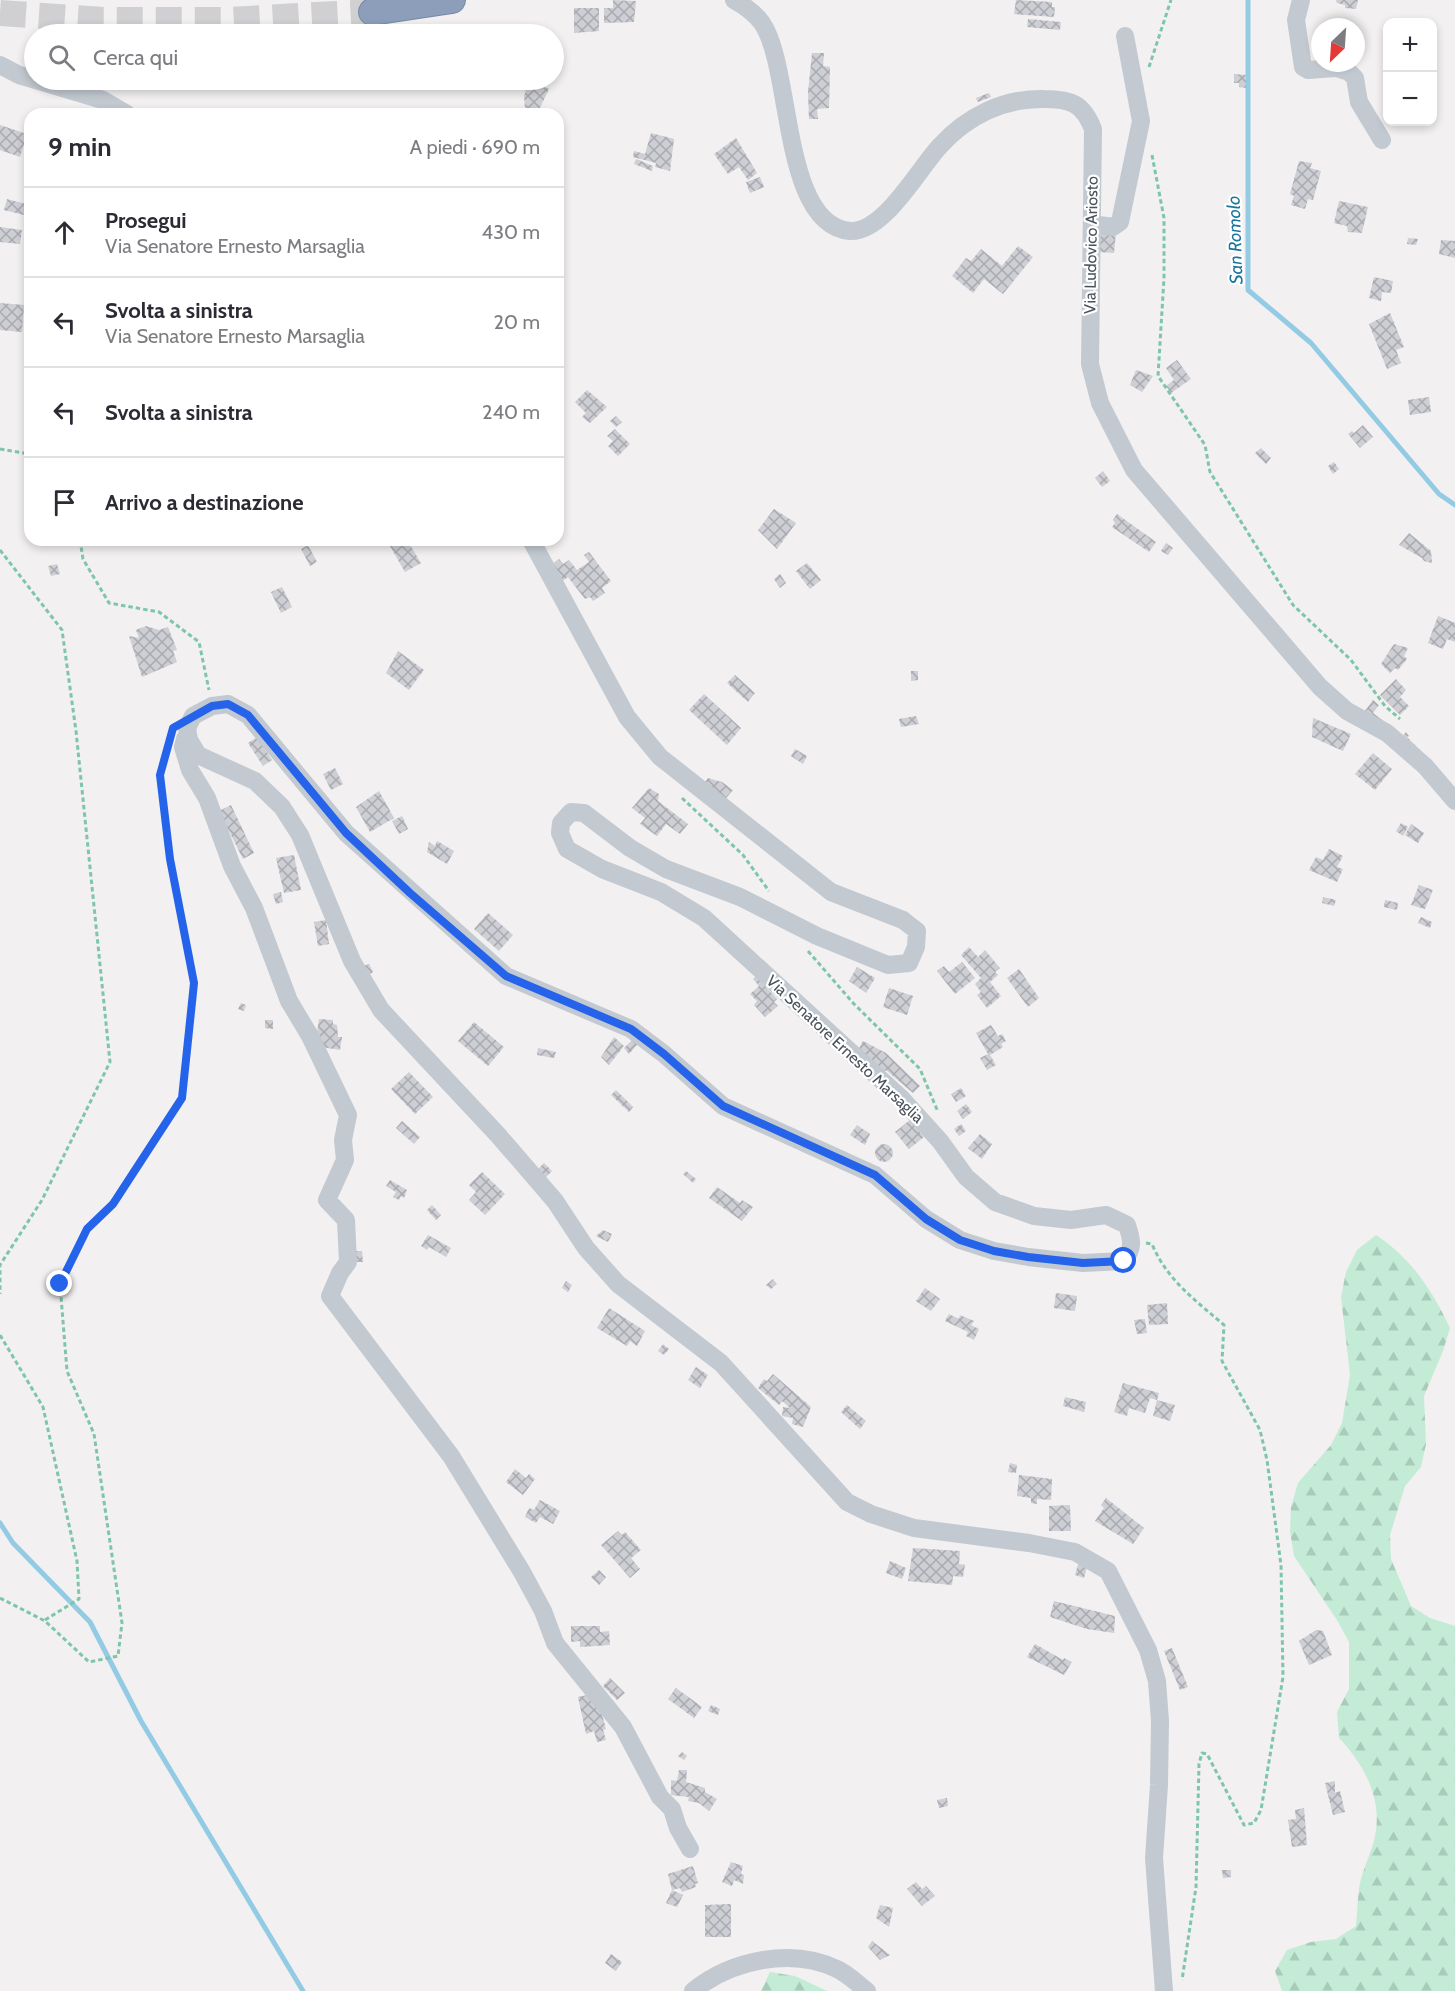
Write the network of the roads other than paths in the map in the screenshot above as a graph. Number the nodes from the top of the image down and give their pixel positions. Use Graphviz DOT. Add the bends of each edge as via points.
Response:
graph roads {
  1 [pos="452,0"];
  2 [pos="734,0"];
  3 [pos="1301,0"];
  4 [pos="372,12"];
  5 [pos="1125,36"];
  6 [pos="0,64"];
  7 [pos="24,76"];
  8 [pos="69,90"];
  9 [pos="117,108"];
  10 [pos="1382,140"];
  11 [pos="1092,224"];
  12 [pos="534,546"];
  13 [pos="187,728"];
  14 [pos="1455,801"];
  15 [pos="690,1849"];
  16 [pos="693,1991"];
  17 [pos="867,1991"];
  18 [pos="1164,1991"];
  1 -- 4 [label="highway"];
  2 -- 11 [label="street, Via Ludovico Ariosto" via="748,7 763,24 777,67 800,175 813,208 829,223 850,231 875,223 940,145 993,106 1063,99 1086,111 1093,129"];
  3 -- 10 [label="street" via="1296,20 1303,67 1349,72 1355,78 1359,102"];
  5 -- 11 [label="street" via="1141,121 1120,222 1113,226"];
  6 -- 7 [label="street"];
  8 -- 9 [label="street"];
  11 -- 14 [label="street, Via Ludovico Ariosto" via="1089,363 1100,403 1134,470 1320,687 1347,711 1386,733 1425,766"];
  12 -- 13 [label="street, Via Senatore Ernesto Marsaglia" via="627,717 660,757 831,892 903,920 917,931 916,947 909,963 888,965 741,897 666,869 630,849 584,813 571,812 561,823 560,833 567,849 602,869 661,892 704,918 902,1099 966,1177 995,1202 1034,1216 1071,1220 1106,1215 1127,1225 1132,1251 1124,1261 1083,1263 994,1251 960,1240 926,1219 875,1175 723,1106 631,1029 506,976 346,833 248,715 228,704 212,706 192,716"];
  13 -- 15 [label="street" via="183,747 190,770 207,798 289,1001 348,1115 343,1140 345,1160 327,1200 346,1220 348,1262 330,1296 451,1456 522,1572 555,1643 623,1727 660,1797 672,1809"];
  13 -- 18 [label="street" via="198,755 255,781 282,807 300,835 352,961 381,1010 512,1152 618,1284 721,1363 847,1502 914,1528 1075,1552 1108,1571 1148,1650 1157,1682 1159,1785 1154,1858"];
  16 -- 17 [label="street" via="736,1965 769,1959 803,1960 837,1969"];
}
